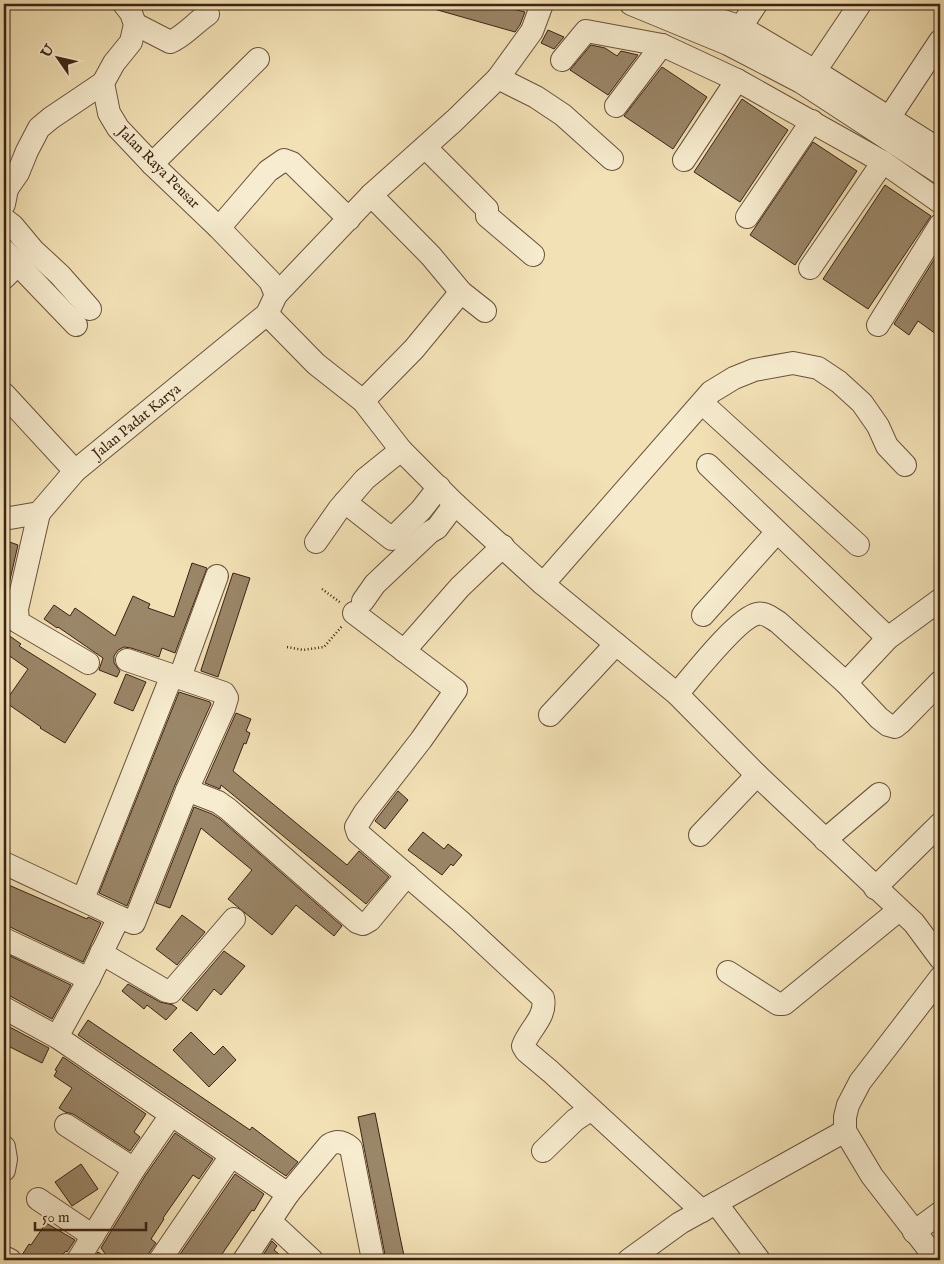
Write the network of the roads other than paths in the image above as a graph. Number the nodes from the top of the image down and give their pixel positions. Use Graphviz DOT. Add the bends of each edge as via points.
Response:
graph roads {
  1 [pos="124,4"];
  2 [pos="542,4"];
  3 [pos="631,4"];
  4 [pos="674,4"];
  5 [pos="756,4"];
  6 [pos="860,4"];
  7 [pos="208,14"];
  8 [pos="135,24"];
  9 [pos="741,27"];
  10 [pos="940,41"];
  11 [pos="662,45"];
  12 [pos="258,60"];
  13 [pos="562,60"];
  14 [pos="940,62"];
  15 [pos="815,70"];
  16 [pos="498,78"];
  17 [pos="737,80"];
  18 [pos="103,83"];
  19 [pos="616,106"];
  20 [pos="812,121"];
  21 [pos="888,128"];
  22 [pos="425,147"];
  23 [pos="940,150"];
  24 [pos="874,157"];
  25 [pos="612,159"];
  26 [pos="684,160"];
  27 [pos="152,164"];
  28 [pos="940,173"];
  29 [pos="371,195"];
  30 [pos="940,202"];
  31 [pos="4,204"];
  32 [pos="747,217"];
  33 [pos="4,219"];
  34 [pos="349,219"];
  35 [pos="940,225"];
  36 [pos="219,228"];
  37 [pos="533,255"];
  38 [pos="14,261"];
  39 [pos="810,268"];
  40 [pos="461,292"];
  41 [pos="272,305"];
  42 [pos="77,311"];
  43 [pos="485,311"];
  44 [pos="878,325"];
  45 [pos="4,394"];
  46 [pos="362,401"];
  47 [pos="702,403"];
  48 [pos="401,450"];
  49 [pos="708,465"];
  50 [pos="905,465"];
  51 [pos="75,471"];
  52 [pos="439,488"];
  53 [pos="345,502"];
  54 [pos="455,504"];
  55 [pos="39,513"];
  56 [pos="4,519"];
  57 [pos="777,532"];
  58 [pos="316,542"];
  59 [pos="858,545"];
  60 [pos="503,546"];
  61 [pos="217,576"];
  62 [pos="543,584"];
  63 [pos="938,606"];
  64 [pos="703,615"];
  65 [pos="888,638"];
  66 [pos="616,644"];
  67 [pos="404,651"];
  68 [pos="126,660"];
  69 [pos="88,663"];
  70 [pos="176,676"];
  71 [pos="940,682"];
  72 [pos="846,684"];
  73 [pos="677,694"];
  74 [pos="550,714"];
  75 [pos="757,775"];
  76 [pos="187,790"];
  77 [pos="879,794"];
  78 [pos="940,824"];
  79 [pos="700,834"];
  80 [pos="825,840"];
  81 [pos="4,863"];
  82 [pos="407,875"];
  83 [pos="875,888"];
  84 [pos="83,899"];
  85 [pos="899,910"];
  86 [pos="119,917"];
  87 [pos="234,920"];
  88 [pos="4,939"];
  89 [pos="101,954"];
  90 [pos="940,958"];
  91 [pos="728,972"];
  92 [pos="940,978"];
  93 [pos="89,979"];
  94 [pos="4,1008"];
  95 [pos="57,1037"];
  96 [pos="590,1110"];
  97 [pos="171,1115"];
  98 [pos="66,1124"];
  99 [pos="845,1131"];
  100 [pos="4,1148"];
  101 [pos="543,1151"];
  102 [pos="231,1156"];
  103 [pos="134,1169"];
  104 [pos="4,1170"];
  105 [pos="288,1194"];
  106 [pos="38,1199"];
  107 [pos="709,1207"];
  108 [pos="940,1213"];
  109 [pos="270,1221"];
  110 [pos="914,1232"];
  111 [pos="93,1236"];
  112 [pos="4,1257"];
  113 [pos="940,1257"];
  114 [pos="10,1260"];
  115 [pos="78,1260"];
  116 [pos="160,1260"];
  117 [pos="244,1260"];
  118 [pos="312,1260"];
  119 [pos="373,1260"];
  120 [pos="629,1260"];
  121 [pos="759,1260"];
  122 [pos="937,1260"];
  1 -- 8 [label="street"];
  2 -- 16 [label="street, Jalan Padat Karya" via="532,32"];
  3 -- 21 [label="street" via="745,52"];
  4 -- 9 [label="street"];
  5 -- 9 [label="street"];
  6 -- 15 [label="street"];
  7 -- 8 [label="street" via="170,42"];
  8 -- 18 [label="street" via="131,42"];
  9 -- 15 [label="street"];
  10 -- 21 [label="street"];
  11 -- 13 [label="street" via="586,31"];
  11 -- 17 [label="street"];
  11 -- 19 [label="street"];
  12 -- 27 [label="street"];
  14 -- 21 [label="street"];
  15 -- 21 [label="street"];
  16 -- 22 [label="street, Jalan Padat Karya"];
  16 -- 25 [label="street" via="563,115"];
  17 -- 20 [label="street"];
  17 -- 26 [label="street"];
  18 -- 27 [label="street, Jalan Raya Peusar" via="109,113 118,128"];
  18 -- 31 [label="street" via="39,128 8,188"];
  20 -- 24 [label="street"];
  20 -- 32 [label="street"];
  21 -- 23 [label="street"];
  21 -- 24 [label="street"];
  21 -- 28 [label="street"];
  22 -- 29 [label="street, Jalan Padat Karya"];
  22 -- 37 [label="street" via="488,209 487,216"];
  24 -- 30 [label="street"];
  24 -- 39 [label="street"];
  27 -- 36 [label="street, Jalan Raya Peusar"];
  29 -- 34 [label="street, Jalan Padat Karya"];
  29 -- 40 [label="street"];
  33 -- 38 [label="street" via="12,226"];
  34 -- 36 [label="street" via="292,163 284,160 268,172"];
  34 -- 41 [label="street, Jalan Padat Karya"];
  35 -- 44 [label="street"];
  36 -- 41 [label="street, Jalan Raya Peusar" via="270,281"];
  38 -- 42 [label="street" via="60,275"];
  40 -- 43 [label="street"];
  40 -- 46 [label="street" via="414,349"];
  41 -- 46 [label="street, Jalan Raya Peusar" via="316,364"];
  41 -- 51 [label="street, Jalan Padat Karya"];
  45 -- 51 [label="street"];
  46 -- 48 [label="street, Jalan Raya Peusar"];
  47 -- 50 [label="street" via="711,392 754,370 793,363 818,368 862,403 887,446"];
  47 -- 59 [label="street"];
  47 -- 62 [label="street"];
  48 -- 52 [label="street, Jalan Raya Peusar"];
  48 -- 53 [label="street" via="365,479"];
  49 -- 57 [label="street"];
  51 -- 55 [label="street, Jalan Padat Karya"];
  52 -- 53 [label="street" via="392,539"];
  52 -- 54 [label="street, Jalan Raya Peusar"];
  53 -- 58 [label="street"];
  54 -- 60 [label="street, Jalan Raya Peusar"];
  54 -- 67 [label="street" via="437,528 375,584 358,607"];
  55 -- 56 [label="street"];
  55 -- 69 [label="street" via="17,609 18,622"];
  57 -- 64 [label="street"];
  57 -- 65 [label="street"];
  60 -- 62 [label="street, Jalan Raya Peusar"];
  60 -- 67 [label="street" via="460,587"];
  61 -- 70 [label="street"];
  62 -- 66 [label="street, Jalan Raya Peusar"];
  63 -- 65 [label="street"];
  65 -- 72 [label="street"];
  66 -- 73 [label="street, Jalan Raya Peusar"];
  66 -- 74 [label="street"];
  67 -- 82 [label="street" via="456,690 356,827"];
  68 -- 70 [label="street"];
  70 -- 76 [label="street" via="224,693 227,698"];
  70 -- 84 [label="street"];
  71 -- 72 [label="street" via="895,727 879,718"];
  72 -- 73 [label="street" via="778,622 765,614 757,614 736,627"];
  73 -- 75 [label="street, Jalan Raya Peusar"];
  75 -- 79 [label="street"];
  75 -- 80 [label="street, Jalan Raya Peusar"];
  76 -- 82 [label="street" via="228,809 357,922 363,924 370,920"];
  76 -- 86 [label="street" via="134,922"];
  77 -- 80 [label="street"];
  78 -- 83 [label="street"];
  80 -- 83 [label="street, Jalan Raya Peusar"];
  81 -- 84 [label="street"];
  82 -- 96 [label="street" via="543,998 541,1016 523,1046"];
  83 -- 85 [label="street, Jalan Raya Peusar"];
  84 -- 86 [label="street"];
  85 -- 90 [label="street, Jalan Raya Peusar" via="914,923"];
  85 -- 91 [label="street" via="784,1004 778,1004"];
  86 -- 89 [label="street"];
  87 -- 89 [label="street" via="171,992"];
  88 -- 93 [label="street"];
  89 -- 93 [label="street"];
  92 -- 99 [label="street" via="860,1082 848,1105"];
  93 -- 95 [label="street"];
  94 -- 95 [label="street"];
  95 -- 97 [label="street"];
  96 -- 101 [label="street"];
  96 -- 107 [label="street"];
  97 -- 102 [label="street"];
  97 -- 103 [label="street"];
  98 -- 103 [label="street"];
  99 -- 107 [label="street"];
  99 -- 110 [label="street" via="872,1176"];
  100 -- 104 [label="street"];
  102 -- 105 [label="street"];
  102 -- 116 [label="street"];
  103 -- 111 [label="street"];
  105 -- 109 [label="street"];
  105 -- 119 [label="street" via="329,1145 346,1143 351,1148"];
  106 -- 111 [label="street"];
  107 -- 120 [label="street" via="680,1223"];
  107 -- 121 [label="street"];
  108 -- 110 [label="street"];
  109 -- 117 [label="street"];
  109 -- 118 [label="street"];
  110 -- 122 [label="street"];
  111 -- 115 [label="street"];
  112 -- 114 [label="street"];
  113 -- 122 [label="street"];
}
